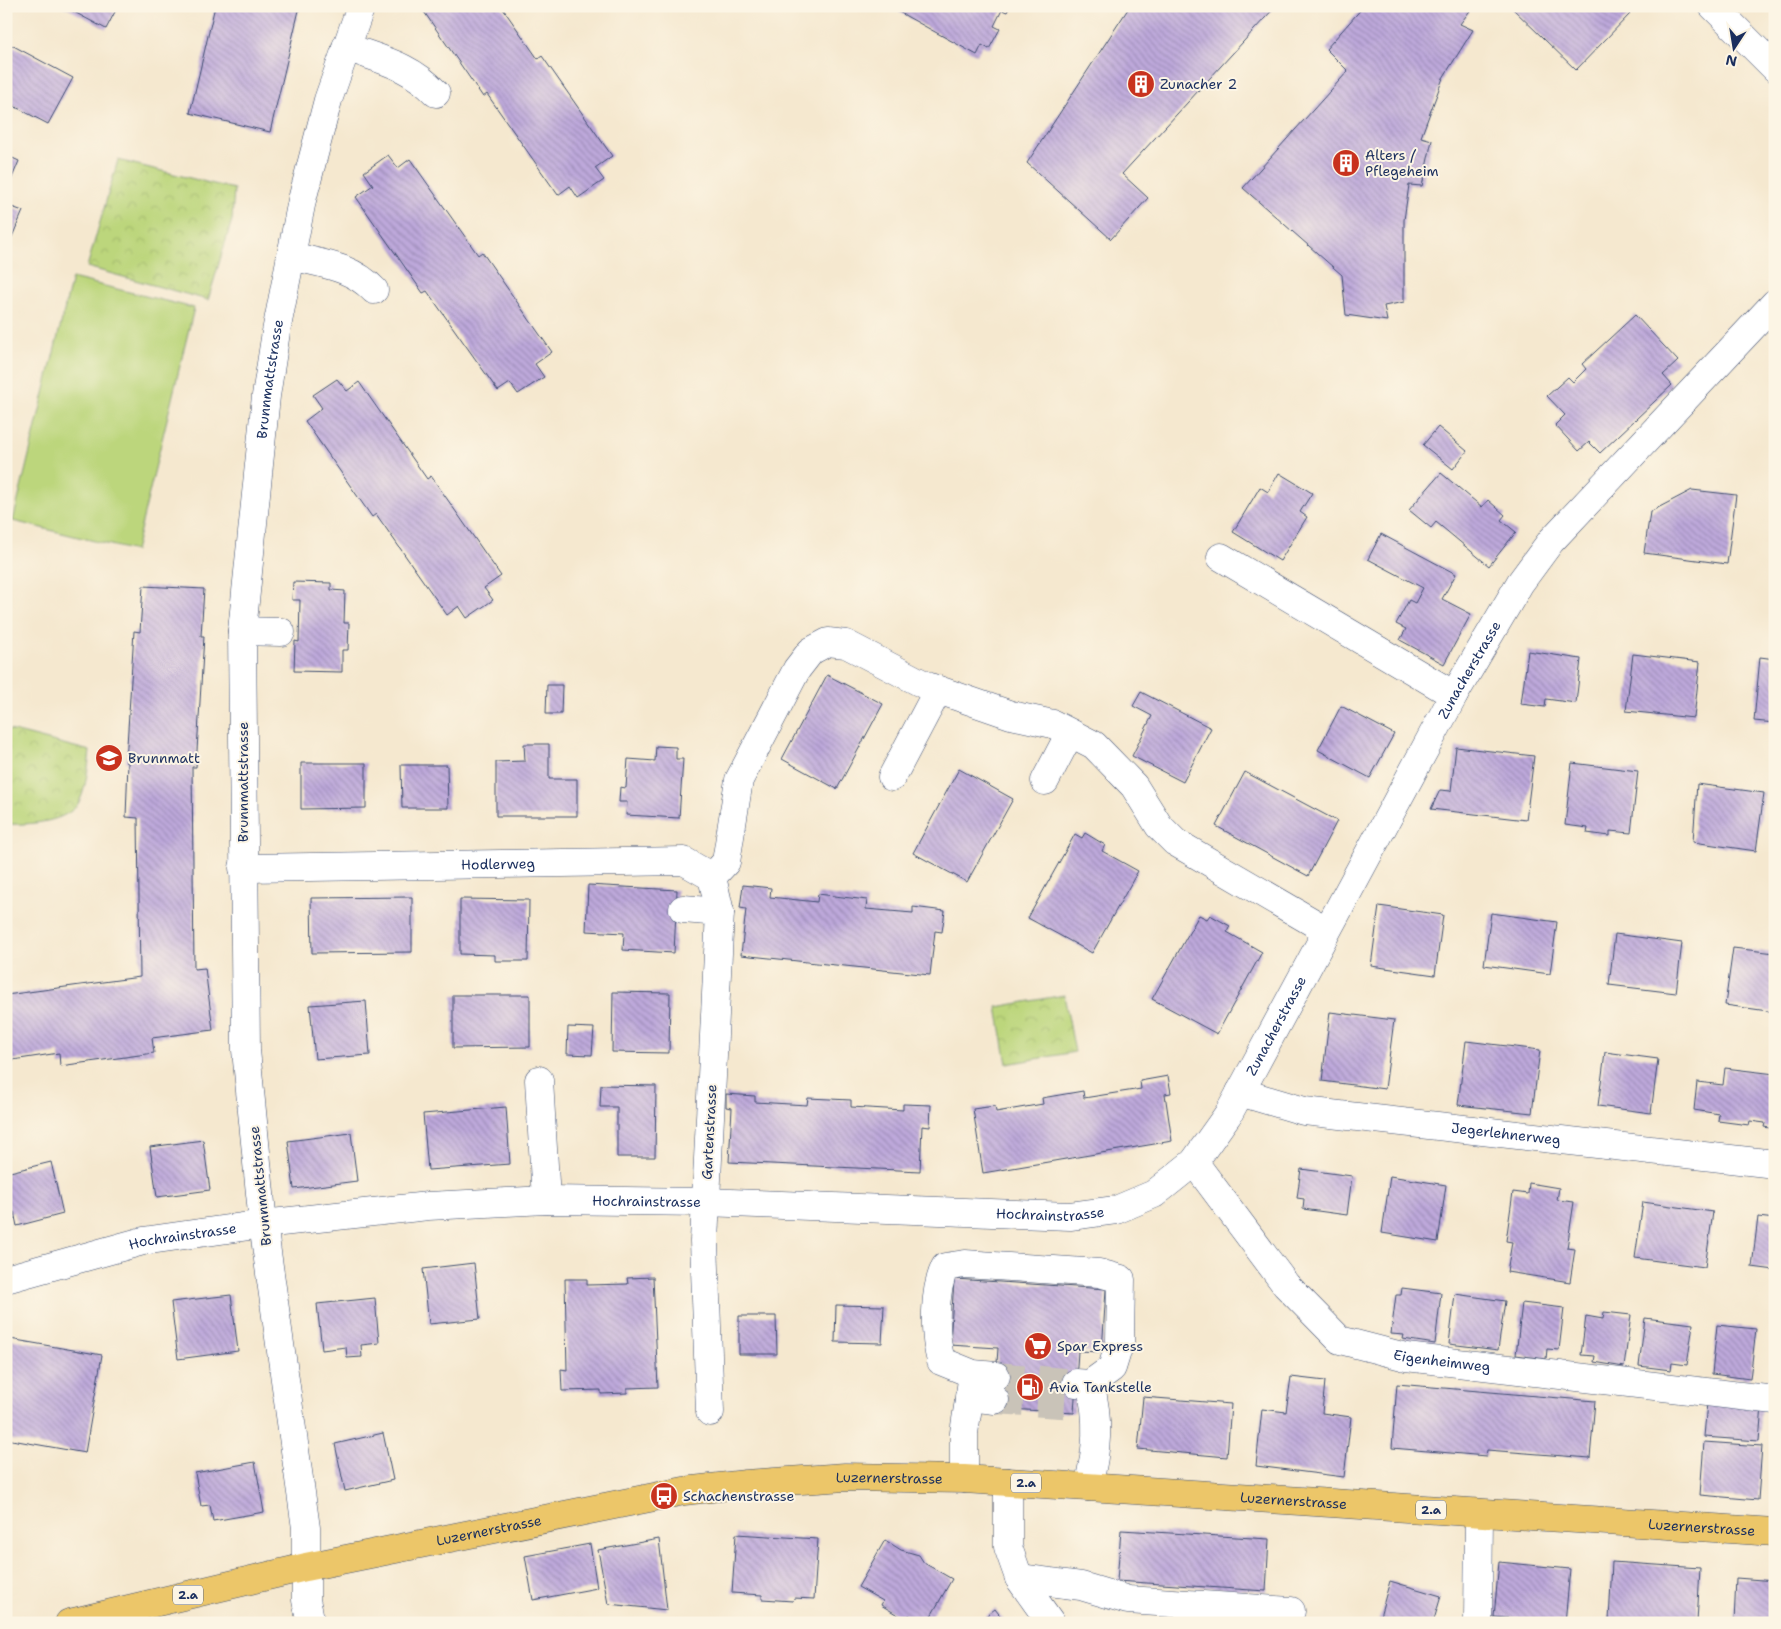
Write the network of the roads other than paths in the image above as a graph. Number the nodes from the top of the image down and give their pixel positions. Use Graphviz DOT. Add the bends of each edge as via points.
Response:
graph roads {
  1 [pos="361,6"];
  2 [pos="1713,6"];
  3 [pos="346,47"];
  4 [pos="1775,68"];
  5 [pos="436,93"];
  6 [pos="291,256"];
  7 [pos="374,290"];
  8 [pos="1775,303"];
  9 [pos="1222,557"];
  10 [pos="242,631"];
  11 [pos="281,632"];
  12 [pos="938,690"];
  13 [pos="1454,695"];
  14 [pos="1070,733"];
  15 [pos="892,777"];
  16 [pos="1045,781"];
  17 [pos="243,868"];
  18 [pos="712,877"];
  19 [pos="683,909"];
  20 [pos="720,912"];
  21 [pos="1326,930"];
  22 [pos="539,1080"];
  23 [pos="1240,1092"];
  24 [pos="1194,1162"];
  25 [pos="1775,1164"];
  26 [pos="546,1200"];
  27 [pos="706,1202"];
  28 [pos="263,1224"];
  29 [pos="6,1279"];
  30 [pos="1775,1400"];
  31 [pos="710,1412"];
  32 [pos="964,1479"];
  33 [pos="1008,1482"];
  34 [pos="1088,1487"];
  35 [pos="1479,1513"];
  36 [pos="1775,1532"];
  37 [pos="306,1567"];
  38 [pos="1019,1578"];
  39 [pos="1291,1611"];
  40 [pos="70,1623"];
  41 [pos="311,1623"];
  42 [pos="1051,1623"];
  43 [pos="1478,1623"];
  1 -- 3 [label="street, Brunnmattstrasse"];
  2 -- 4 [label="street"];
  3 -- 5 [label="street" via="404,67 422,78"];
  3 -- 6 [label="street, Brunnmattstrasse" via="328,100"];
  6 -- 7 [label="street" via="344,268 363,278"];
  6 -- 10 [label="street, Brunnmattstrasse" via="266,396"];
  8 -- 13 [label="street, Zunacherstrasse" via="1551,541 1520,583"];
  9 -- 13 [label="street"];
  10 -- 11 [label="street"];
  10 -- 17 [label="street, Brunnmattstrasse"];
  12 -- 14 [label="street" via="1011,715 1052,724"];
  12 -- 15 [label="street"];
  12 -- 18 [label="street" via="846,644 828,642 811,651 797,670 739,780 726,862"];
  13 -- 21 [label="street, Zunacherstrasse"];
  14 -- 16 [label="street"];
  14 -- 21 [label="street" via="1094,745 1134,786 1159,826 1175,842"];
  17 -- 18 [label="street, Hodlerweg" via="684,861"];
  17 -- 28 [label="street, Brunnmattstrasse" via="246,1050"];
  18 -- 20 [label="street"];
  19 -- 20 [label="street"];
  20 -- 27 [label="street, Gartenstrasse"];
  21 -- 23 [label="street, Zunacherstrasse"];
  22 -- 26 [label="street"];
  23 -- 24 [label="street, Hochrainstrasse"];
  23 -- 25 [label="street, Jegerlehnerweg" via="1304,1112"];
  24 -- 27 [label="street, Hochrainstrasse" via="1154,1194 1116,1210 1070,1216"];
  24 -- 30 [label="street, Eigenheimweg" via="1286,1284 1340,1340 1406,1357"];
  26 -- 27 [label="street, Hochrainstrasse"];
  26 -- 28 [label="street, Hochrainstrasse" via="428,1206"];
  27 -- 31 [label="street, Gartenstrasse" via="705,1301"];
  28 -- 29 [label="street, Hochrainstrasse" via="143,1242"];
  28 -- 37 [label="street, Brunnmattstrasse" via="306,1528"];
  32 -- 33 [label="main road, Luzernerstrasse / 2.a"];
  32 -- 34 [label="street" via="964,1433 983,1387 941,1361 935,1340 940,1278 945,1267 965,1264 1099,1273 1121,1279 1120,1342 1112,1368 1084,1395 1097,1450"];
  32 -- 37 [label="main road, Luzernerstrasse / 2.a" via="845,1477 684,1492"];
  33 -- 34 [label="main road, Luzernerstrasse / 2.a"];
  33 -- 38 [label="street" via="1008,1547"];
  34 -- 35 [label="main road, Luzernerstrasse / 2.a"];
  35 -- 36 [label="main road, Luzernerstrasse / 2.a"];
  35 -- 43 [label="street"];
  37 -- 40 [label="main road, Luzernerstrasse / 2.a"];
  37 -- 41 [label="street" via="306,1600"];
  38 -- 39 [label="street" via="1081,1586 1128,1600"];
  38 -- 42 [label="street"];
}
